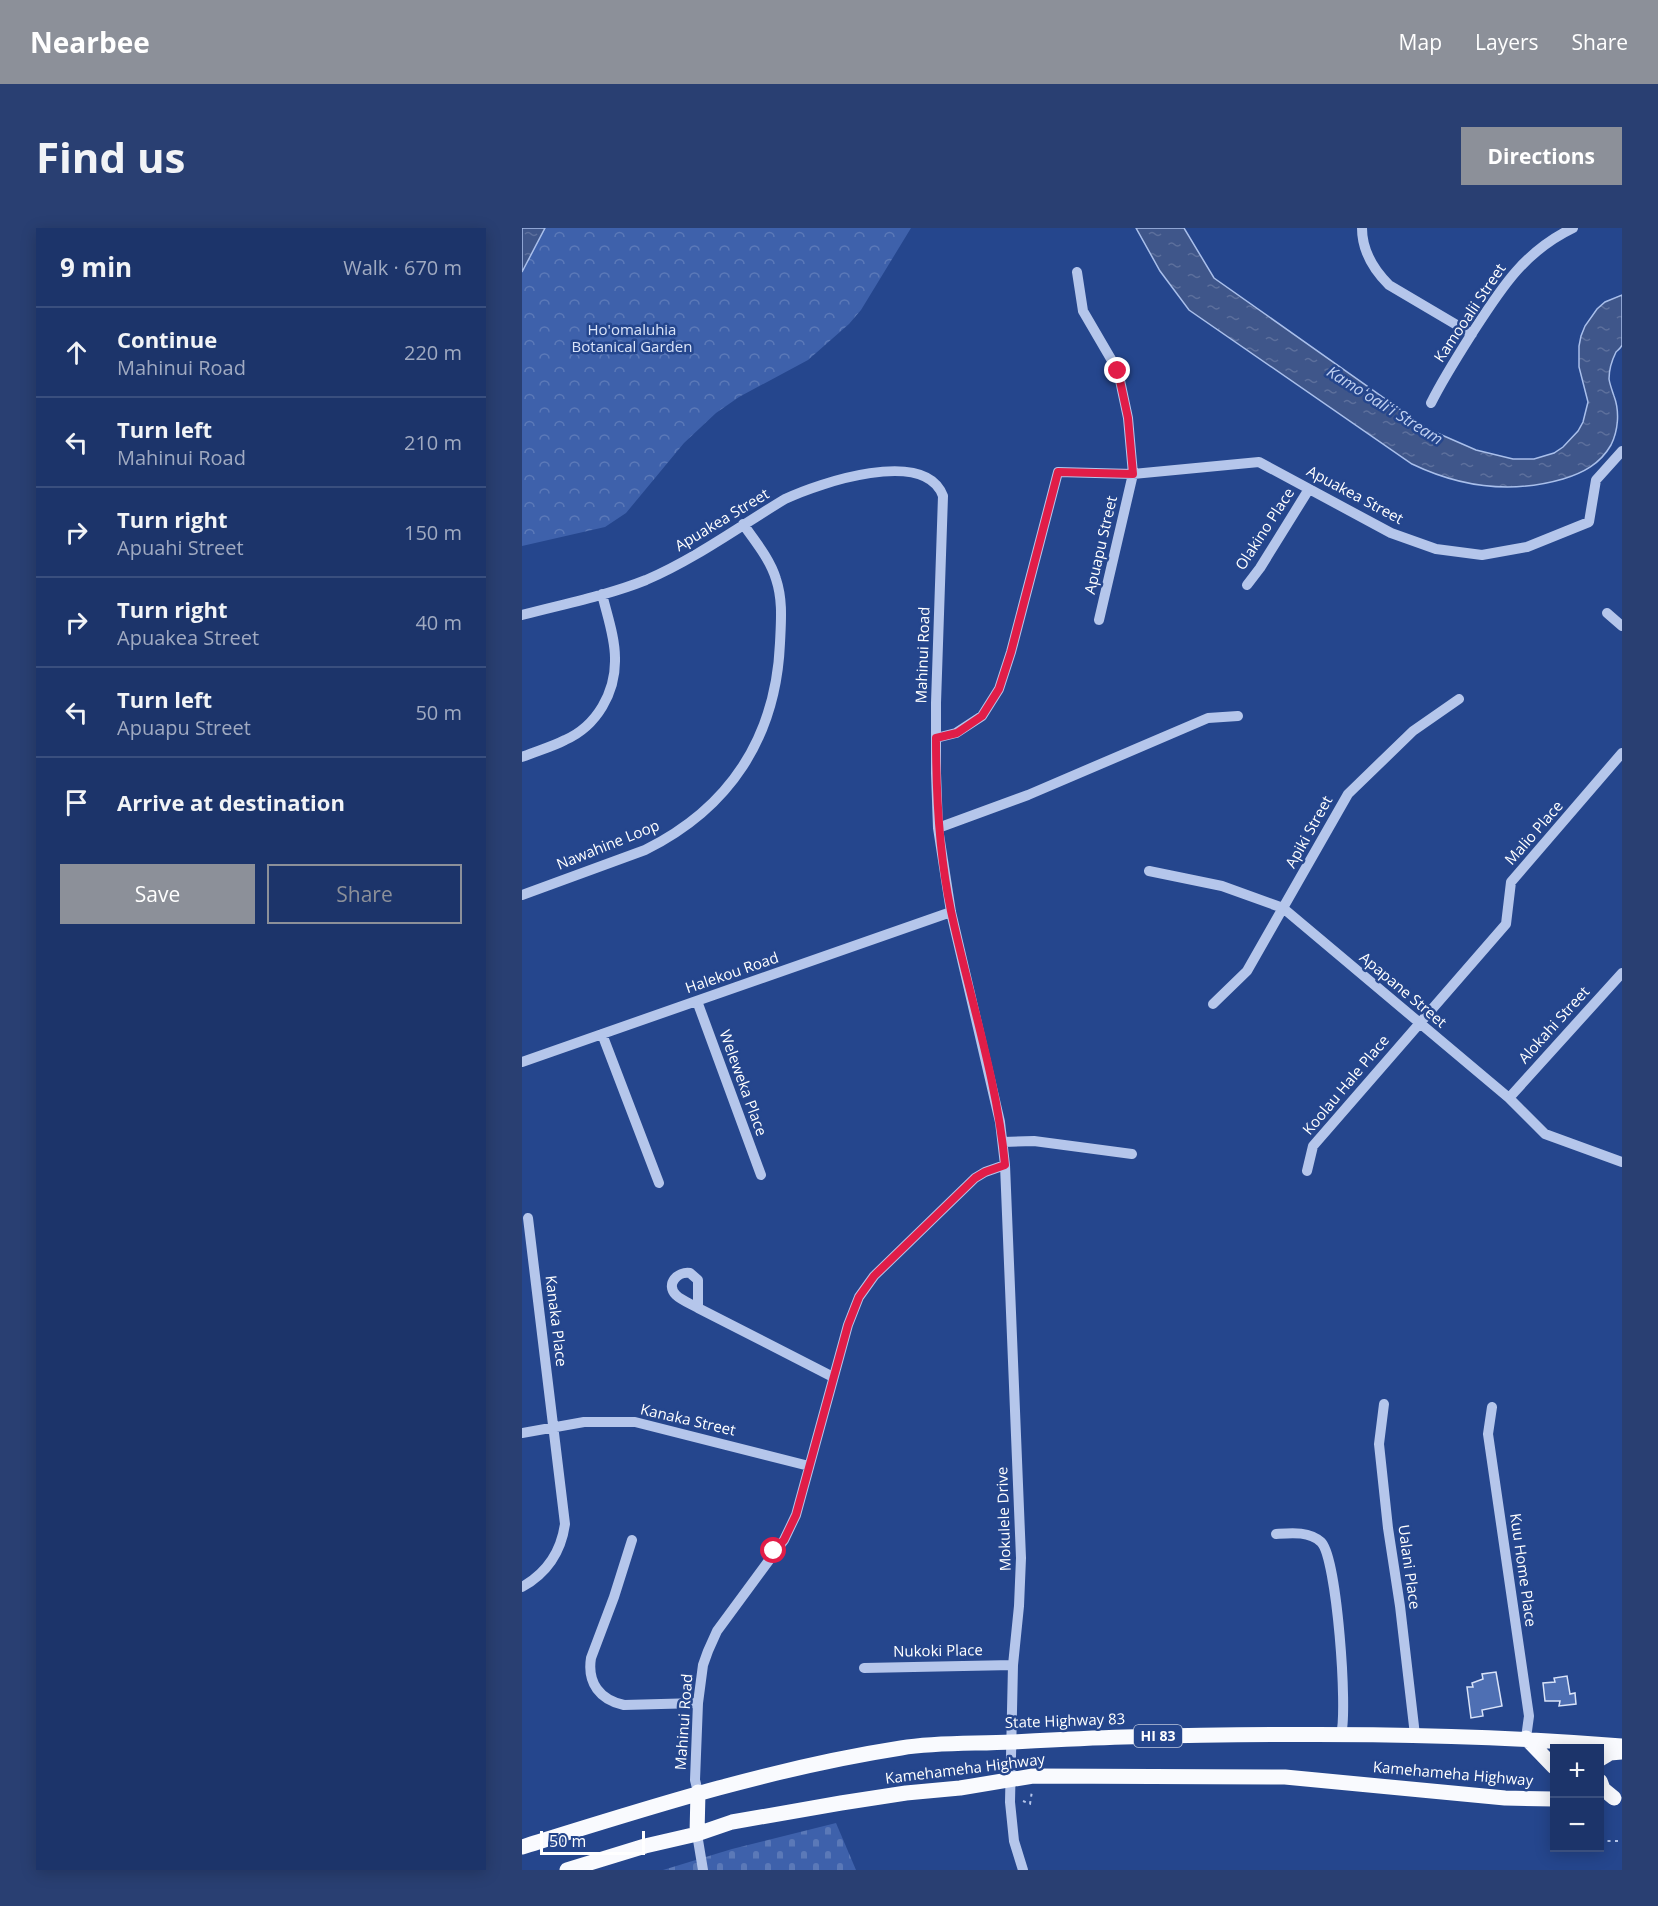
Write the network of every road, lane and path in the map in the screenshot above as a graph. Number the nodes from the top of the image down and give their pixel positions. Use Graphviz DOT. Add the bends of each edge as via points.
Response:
graph roads {
  1 [pos="1362,228"];
  2 [pos="1573,228"];
  3 [pos="1077,272"];
  4 [pos="1472,334"];
  5 [pos="1431,403"];
  6 [pos="1622,451"];
  7 [pos="1133,474"];
  8 [pos="937,484"];
  9 [pos="1309,489"];
  10 [pos="743,524"];
  11 [pos="1247,585"];
  12 [pos="603,594"];
  13 [pos="1607,613"];
  14 [pos="522,615"];
  15 [pos="1099,620"];
  16 [pos="1622,626"];
  17 [pos="1459,699"];
  18 [pos="1238,716"];
  19 [pos="936,738"];
  20 [pos="1622,753"];
  21 [pos="522,757"];
  22 [pos="938,828"];
  23 [pos="1149,871"];
  24 [pos="522,895"];
  25 [pos="1283,908"];
  26 [pos="951,912"];
  27 [pos="1622,973"];
  28 [pos="697,1001"];
  29 [pos="1213,1004"];
  30 [pos="1418,1023"];
  31 [pos="602,1034"];
  32 [pos="522,1062"];
  33 [pos="1509,1098"];
  34 [pos="1003,1142"];
  35 [pos="1132,1154"];
  36 [pos="1622,1162"];
  37 [pos="1005,1165"];
  38 [pos="1307,1171"];
  39 [pos="761,1175"];
  40 [pos="660,1183"];
  41 [pos="528,1218"];
  42 [pos="698,1308"];
  43 [pos="833,1377"];
  44 [pos="1384,1404"];
  45 [pos="1492,1407"];
  46 [pos="554,1427"];
  47 [pos="522,1433"];
  48 [pos="809,1466"];
  49 [pos="1276,1534"];
  50 [pos="632,1540"];
  51 [pos="522,1587"];
  52 [pos="1013,1665"];
  53 [pos="864,1668"];
  54 [pos="698,1703"];
  55 [pos="1341,1734"];
  56 [pos="1415,1735"];
  57 [pos="1526,1738"];
  58 [pos="1012,1742"];
  59 [pos="1622,1746"];
  60 [pos="1622,1752"];
  61 [pos="1604,1757"];
  62 [pos="1550,1763"];
  63 [pos="1010,1780"];
  64 [pos="1032,1788"];
  65 [pos="698,1792"];
  66 [pos="1550,1799"];
  67 [pos="1022,1801"];
  68 [pos="698,1834"];
  69 [pos="1604,1841"];
  70 [pos="1622,1841"];
  71 [pos="522,1847"];
  72 [pos="567,1870"];
  73 [pos="703,1870"];
  74 [pos="1023,1870"];
  1 -- 4 [label="street" via="1368,256 1380,277"];
  2 -- 4 [label="street, Kamooalii Street" via="1529,256 1497,293"];
  3 -- 7 [label="street, Apuapu Street" via="1083,311 1118,371 1128,418"];
  4 -- 5 [label="street, Kamooalii Street"];
  6 -- 9 [label="street, Apuakea Street" via="1596,480 1589,522 1527,547 1482,555 1436,549 1391,533"];
  7 -- 9 [label="street, Apuakea Street" via="1259,462"];
  7 -- 15 [label="street, Apuapu Street"];
  7 -- 19 [label="street, Apuakea Street" via="1058,472 999,689 982,716 957,733"];
  8 -- 10 [label="street, Apuakea Street" via="922,475 858,474 812,487"];
  8 -- 19 [label="street, Mahinui Road" via="944,503"];
  9 -- 11 [label="street, Olakino Place"];
  10 -- 12 [label="street, Apuakea Street" via="666,571"];
  10 -- 24 [label="street, Nawahine Loop" via="773,571 782,613 774,697 744,766 707,809 661,841"];
  12 -- 14 [label="street, Apuakea Street"];
  12 -- 21 [label="street" via="615,657 608,696 595,718 576,734"];
  13 -- 16 [label="street"];
  17 -- 25 [label="street, Apiki Street" via="1413,731 1348,794"];
  18 -- 22 [label="street" via="1208,718 1028,795"];
  19 -- 22 [label="street, Mahinui Road"];
  20 -- 30 [label="street, Malio Place" via="1511,882 1506,924"];
  22 -- 26 [label="street, Mahinui Road"];
  23 -- 25 [label="street, Apapane Street" via="1221,886"];
  25 -- 29 [label="street, Apiki Street" via="1247,970"];
  25 -- 30 [label="street, Apapane Street"];
  26 -- 28 [label="street, Halekou Road"];
  26 -- 34 [label="street, Mahinui Road"];
  27 -- 33 [label="street, Alokahi Street"];
  28 -- 31 [label="street, Halekou Road"];
  28 -- 39 [label="street, Weleweka Place"];
  30 -- 33 [label="street, Apapane Street"];
  30 -- 38 [label="street, Koolau Hale Place" via="1313,1146"];
  31 -- 32 [label="street, Halekou Road"];
  31 -- 40 [label="street"];
  33 -- 36 [label="street, Apapane Street" via="1545,1134"];
  34 -- 35 [label="street" via="1034,1141"];
  34 -- 37 [label="street, Mahinui Road"];
  37 -- 43 [label="street, Mahinui Road" via="975,1178 866,1286 852,1310"];
  37 -- 52 [label="street, Mokulele Drive" via="1020,1537"];
  41 -- 46 [label="street, Kanaka Place"];
  42 -- 43 [label="street"];
  43 -- 48 [label="street, Mahinui Road"];
  44 -- 56 [label="street, Ualani Place" via="1379,1444"];
  45 -- 57 [label="street, Kuu Home Place" via="1488,1434 1529,1716"];
  46 -- 47 [label="street, Kanaka Street"];
  46 -- 48 [label="street, Kanaka Street" via="602,1421 635,1422"];
  46 -- 51 [label="street, Kanaka Place" via="565,1512 563,1535 548,1567"];
  48 -- 54 [label="street, Mahinui Road" via="791,1527 712,1641"];
  49 -- 55 [label="street" via="1310,1535 1322,1543 1329,1559 1344,1705"];
  50 -- 54 [label="street" via="591,1658 592,1681 601,1695 616,1704"];
  52 -- 53 [label="street, Nukoki Place"];
  52 -- 58 [label="street, Mokulele Drive"];
  54 -- 65 [label="street, Mahinui Road"];
  55 -- 56 [label="main road, State Highway 83 / HI 83"];
  55 -- 58 [label="main road, State Highway 83 / HI 83"];
  56 -- 57 [label="main road, State Highway 83 / HI 83"];
  57 -- 59 [label="main road, State Highway 83 / HI 83"];
  57 -- 62 [label="main road"];
  58 -- 63 [label="street, Mokulele Drive"];
  58 -- 65 [label="main road, State Highway 83 / HI 83" via="902,1748"];
  60 -- 61 [label="main road"];
  63 -- 66 [label="main road, Kamehameha Highway" via="1033,1776 1285,1777"];
  63 -- 68 [label="main road, Kamehameha Highway" via="732,1822"];
  63 -- 74 [label="street, Mokulele Drive" via="1014,1841"];
  64 -- 67 [label="path" via="1030,1804"];
  65 -- 68 [label="main road"];
  65 -- 71 [label="main road, State Highway 83 / HI 83"];
  68 -- 72 [label="main road, Kamehameha Highway"];
  68 -- 73 [label="street"];
  69 -- 70 [label="path"];
}
